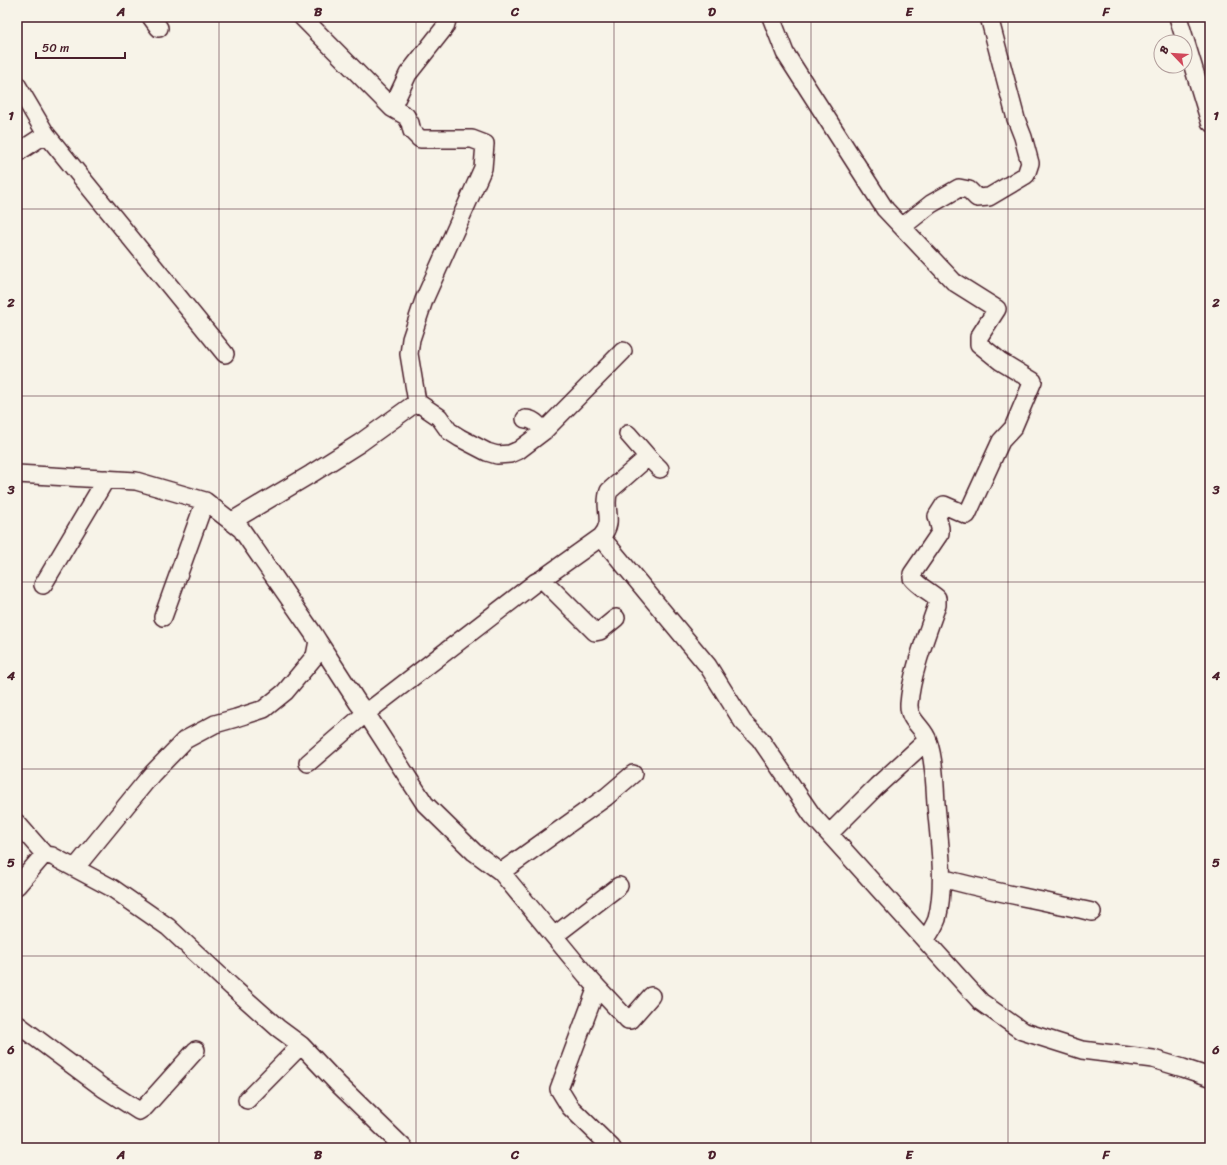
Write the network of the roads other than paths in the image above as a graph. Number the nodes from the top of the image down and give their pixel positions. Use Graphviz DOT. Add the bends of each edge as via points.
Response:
graph roads {
  1 [pos="302,17"];
  2 [pos="448,17"];
  3 [pos="771,17"];
  4 [pos="989,17"];
  5 [pos="1178,17"];
  6 [pos="17,85"];
  7 [pos="392,108"];
  8 [pos="1210,122"];
  9 [pos="46,134"];
  10 [pos="17,153"];
  11 [pos="902,227"];
  12 [pos="623,351"];
  13 [pos="225,354"];
  14 [pos="417,402"];
  15 [pos="525,419"];
  16 [pos="544,431"];
  17 [pos="628,434"];
  18 [pos="648,456"];
  19 [pos="660,470"];
  20 [pos="17,474"];
  21 [pos="106,479"];
  22 [pos="205,500"];
  23 [pos="232,521"];
  24 [pos="601,537"];
  25 [pos="542,579"];
  26 [pos="43,585"];
  27 [pos="163,617"];
  28 [pos="616,618"];
  29 [pos="318,641"];
  30 [pos="366,713"];
  31 [pos="922,744"];
  32 [pos="308,763"];
  33 [pos="633,774"];
  34 [pos="17,823"];
  35 [pos="829,834"];
  36 [pos="45,855"];
  37 [pos="76,867"];
  38 [pos="501,872"];
  39 [pos="942,878"];
  40 [pos="17,886"];
  41 [pos="619,886"];
  42 [pos="1092,912"];
  43 [pos="554,936"];
  44 [pos="925,940"];
  45 [pos="597,987"];
  46 [pos="651,996"];
  47 [pos="17,1024"];
  48 [pos="301,1045"];
  49 [pos="196,1050"];
  50 [pos="1210,1078"];
  51 [pos="247,1100"];
  52 [pos="399,1146"];
  53 [pos="612,1148"];
  1 -- 7 [label="street"];
  2 -- 7 [label="street" via="445,27 408,74"];
  3 -- 11 [label="street" via="785,53 885,210"];
  4 -- 11 [label="street" via="1030,163 1026,175 989,197 977,198 969,190 959,188 931,204"];
  5 -- 8 [label="street"];
  6 -- 9 [label="street"];
  7 -- 14 [label="street" via="406,116 412,132 420,139 472,139 485,144 483,168 424,300 411,338 409,354"];
  9 -- 10 [label="street"];
  9 -- 13 [label="street"];
  11 -- 39 [label="street" via="954,282 997,309 979,337 979,344 1000,361 1033,381 1013,428 1002,441 967,514 944,505 937,516 940,533 912,574 912,578 936,598 937,605 914,676 909,705 911,717 929,741 935,782"];
  12 -- 16 [label="street"];
  14 -- 16 [label="street" via="439,417 449,431 497,455 519,450"];
  14 -- 23 [label="street" via="360,443"];
  15 -- 16 [label="street" via="535,422"];
  17 -- 18 [label="street"];
  18 -- 19 [label="street"];
  18 -- 24 [label="street" via="609,491 608,527"];
  20 -- 21 [label="street"];
  21 -- 22 [label="street" via="136,481"];
  21 -- 26 [label="street"];
  22 -- 23 [label="street"];
  22 -- 27 [label="street"];
  23 -- 29 [label="street" via="241,529"];
  24 -- 25 [label="street"];
  24 -- 35 [label="street" via="708,666 742,722 760,739 812,815"];
  25 -- 28 [label="street" via="595,632"];
  25 -- 30 [label="street"];
  29 -- 30 [label="street"];
  29 -- 37 [label="street" via="315,656 304,670 285,692 264,709 215,724 185,740 152,774"];
  30 -- 32 [label="street"];
  30 -- 38 [label="street" via="425,804 474,852"];
  31 -- 35 [label="street"];
  33 -- 38 [label="street" via="606,798"];
  34 -- 36 [label="street"];
  35 -- 44 [label="street"];
  36 -- 37 [label="street"];
  36 -- 40 [label="street"];
  37 -- 48 [label="street" via="112,888 168,927 278,1028"];
  38 -- 43 [label="street"];
  39 -- 42 [label="street" via="999,893"];
  39 -- 44 [label="street" via="935,925"];
  41 -- 43 [label="street"];
  43 -- 45 [label="street"];
  44 -- 50 [label="street" via="981,1002 1022,1031 1082,1050 1153,1059"];
  45 -- 46 [label="street" via="628,1020"];
  45 -- 53 [label="street" via="559,1089 570,1107"];
  47 -- 49 [label="street" via="103,1088 139,1111"];
  48 -- 51 [label="street"];
  48 -- 52 [label="street"];
}
